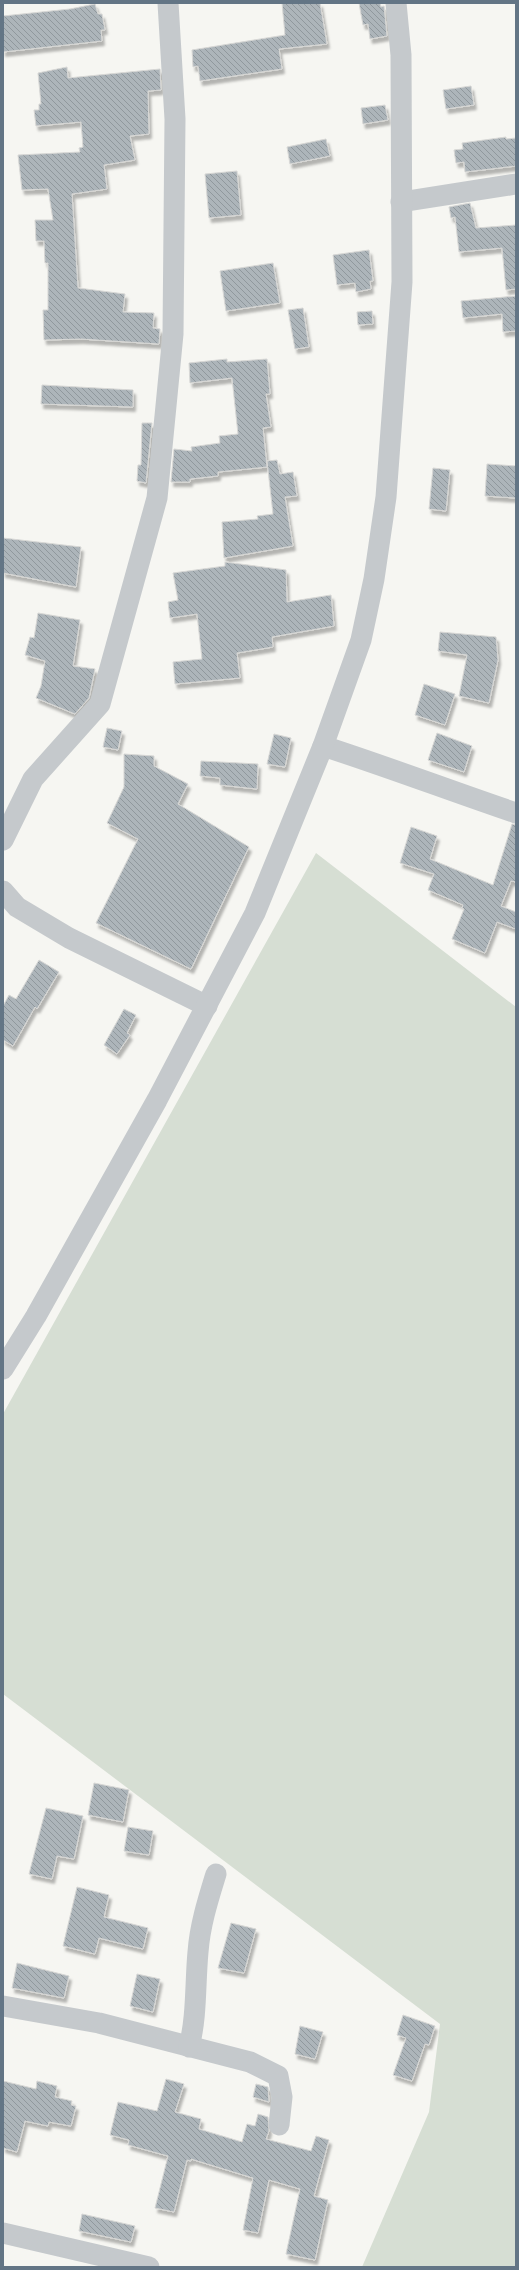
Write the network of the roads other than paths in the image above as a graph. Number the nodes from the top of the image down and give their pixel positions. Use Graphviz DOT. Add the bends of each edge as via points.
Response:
graph roads {
  1 [pos="168,3"];
  2 [pos="396,3"];
  3 [pos="516,184"];
  4 [pos="401,202"];
  5 [pos="323,746"];
  6 [pos="516,813"];
  7 [pos="3,840"];
  8 [pos="3,891"];
  9 [pos="207,1006"];
  10 [pos="3,1369"];
  11 [pos="216,1874"];
  12 [pos="3,2006"];
  13 [pos="189,2048"];
  14 [pos="279,2125"];
  15 [pos="3,2233"];
  16 [pos="149,2267"];
  1 -- 7 [label="street" via="174,119 173,334 158,498 100,704 34,779"];
  2 -- 4 [label="street" via="401,55"];
  3 -- 4 [label="street"];
  4 -- 5 [label="street" via="402,282 386,497 374,579 361,640"];
  5 -- 6 [label="street"];
  5 -- 9 [label="street" via="255,913"];
  8 -- 9 [label="street" via="17,907 69,938"];
  9 -- 10 [label="street" via="36,1316"];
  11 -- 13 [label="street" via="202,1921 193,2031"];
  12 -- 13 [label="street" via="99,2023"];
  13 -- 14 [label="street" via="250,2062 278,2076 282,2097"];
  15 -- 16 [label="street"];
}
